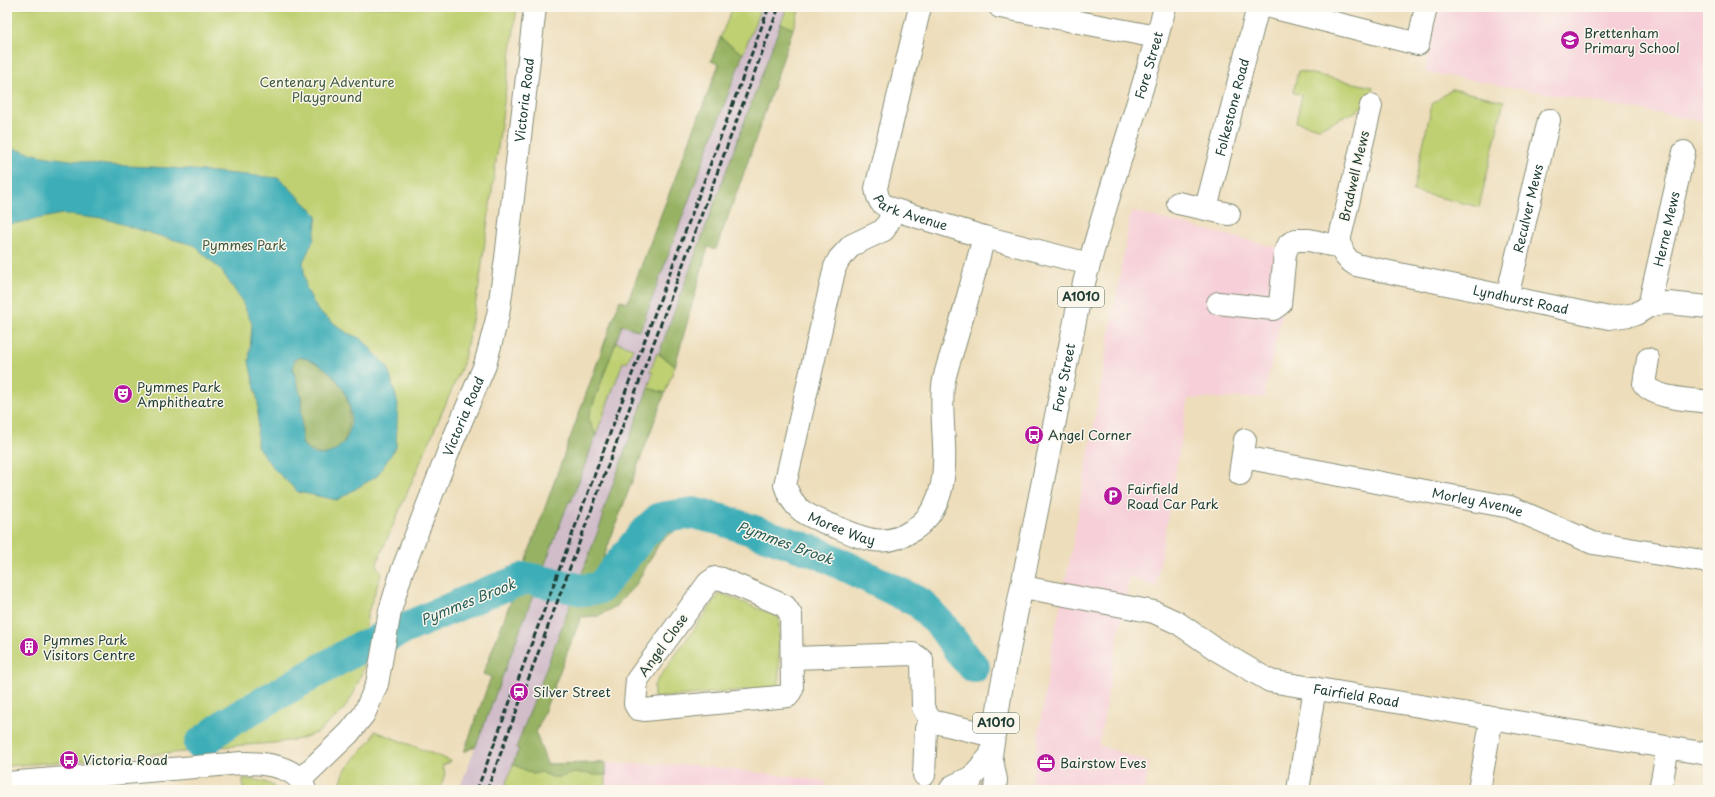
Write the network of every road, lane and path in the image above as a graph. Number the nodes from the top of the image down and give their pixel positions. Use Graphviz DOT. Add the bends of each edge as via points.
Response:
graph roads {
  1 [pos="535,7"];
  2 [pos="920,7"];
  3 [pos="1000,7"];
  4 [pos="1165,7"];
  5 [pos="1258,7"];
  6 [pos="1271,7"];
  7 [pos="1426,7"];
  8 [pos="1157,37"];
  9 [pos="1371,106"];
  10 [pos="1548,120"];
  11 [pos="1684,152"];
  12 [pos="1178,202"];
  13 [pos="1206,208"];
  14 [pos="894,210"];
  15 [pos="1229,214"];
  16 [pos="984,237"];
  17 [pos="1340,247"];
  18 [pos="1088,264"];
  19 [pos="1507,297"];
  20 [pos="1218,303"];
  21 [pos="1648,306"];
  22 [pos="1708,307"];
  23 [pos="1648,359"];
  24 [pos="1708,402"];
  25 [pos="1243,457"];
  26 [pos="1708,562"];
  27 [pos="1022,587"];
  28 [pos="792,658"];
  29 [pos="1315,688"];
  30 [pos="1492,717"];
  31 [pos="931,721"];
  32 [pos="992,745"];
  33 [pos="1668,748"];
  34 [pos="1708,754"];
  35 [pos="924,776"];
  36 [pos="7,783"];
  37 [pos="970,784"];
  38 [pos="302,785"];
  39 [pos="950,790"];
  40 [pos="996,790"];
  41 [pos="1298,790"];
  42 [pos="1479,790"];
  43 [pos="1660,790"];
  1 -- 38 [label="street, Victoria Road" via="506,258 498,315 485,365 402,571 390,611 377,684 364,714"];
  2 -- 14 [label="street, Park Avenue" via="876,188 877,198 882,205"];
  3 -- 8 [label="street"];
  4 -- 8 [label="street, Fore Street / A1010"];
  5 -- 13 [label="street, Folkestone Road"];
  6 -- 7 [label="street" via="1418,44"];
  8 -- 18 [label="street, Fore Street / A1010"];
  9 -- 17 [label="street, Bradwell Mews" via="1340,237"];
  10 -- 19 [label="street, Reculver Mews"];
  11 -- 21 [label="street, Herne Mews"];
  12 -- 13 [label="street"];
  13 -- 15 [label="street"];
  14 -- 16 [label="street, Park Avenue"];
  14 -- 16 [label="street, Moree Way" via="884,230 852,245 835,266 785,485 789,497 806,514 873,541 885,541 911,531 923,523 933,511 938,498 944,470 943,386"];
  16 -- 18 [label="street, Park Avenue"];
  17 -- 19 [label="street, Lyndhurst Road" via="1344,256 1356,265"];
  17 -- 20 [label="street" via="1309,240 1296,240 1289,244 1285,253 1280,304 1273,309"];
  18 -- 27 [label="street, Fore Street / A1010"];
  19 -- 21 [label="street, Lyndhurst Road" via="1609,318 1636,314"];
  21 -- 22 [label="street, Lyndhurst Road" via="1668,303"];
  23 -- 24 [label="street" via="1644,384 1647,389 1660,395"];
  25 -- 26 [label="street, Morley Avenue" via="1510,507 1593,544"];
  27 -- 29 [label="street, Fairfield Road" via="1154,612 1178,623 1217,650 1270,681"];
  27 -- 32 [label="street, Fore Street / A1010"];
  28 -- 28 [label="street, Angel Close" via="792,689 788,696 644,710 635,704 637,680 708,583 715,578 785,606 791,615"];
  28 -- 31 [label="street" via="913,654 922,660 923,708"];
  29 -- 30 [label="street, Fairfield Road"];
  29 -- 41 [label="street"];
  30 -- 33 [label="street, Fairfield Road"];
  30 -- 42 [label="street"];
  31 -- 32 [label="street"];
  31 -- 35 [label="street" via="926,729"];
  32 -- 37 [label="street"];
  32 -- 40 [label="street, Fore Street / A1010"];
  33 -- 34 [label="street, Fairfield Road"];
  33 -- 43 [label="street"];
  36 -- 38 [label="street" via="242,763 268,764 290,773"];
  37 -- 39 [label="street" via="953,786"];
}
